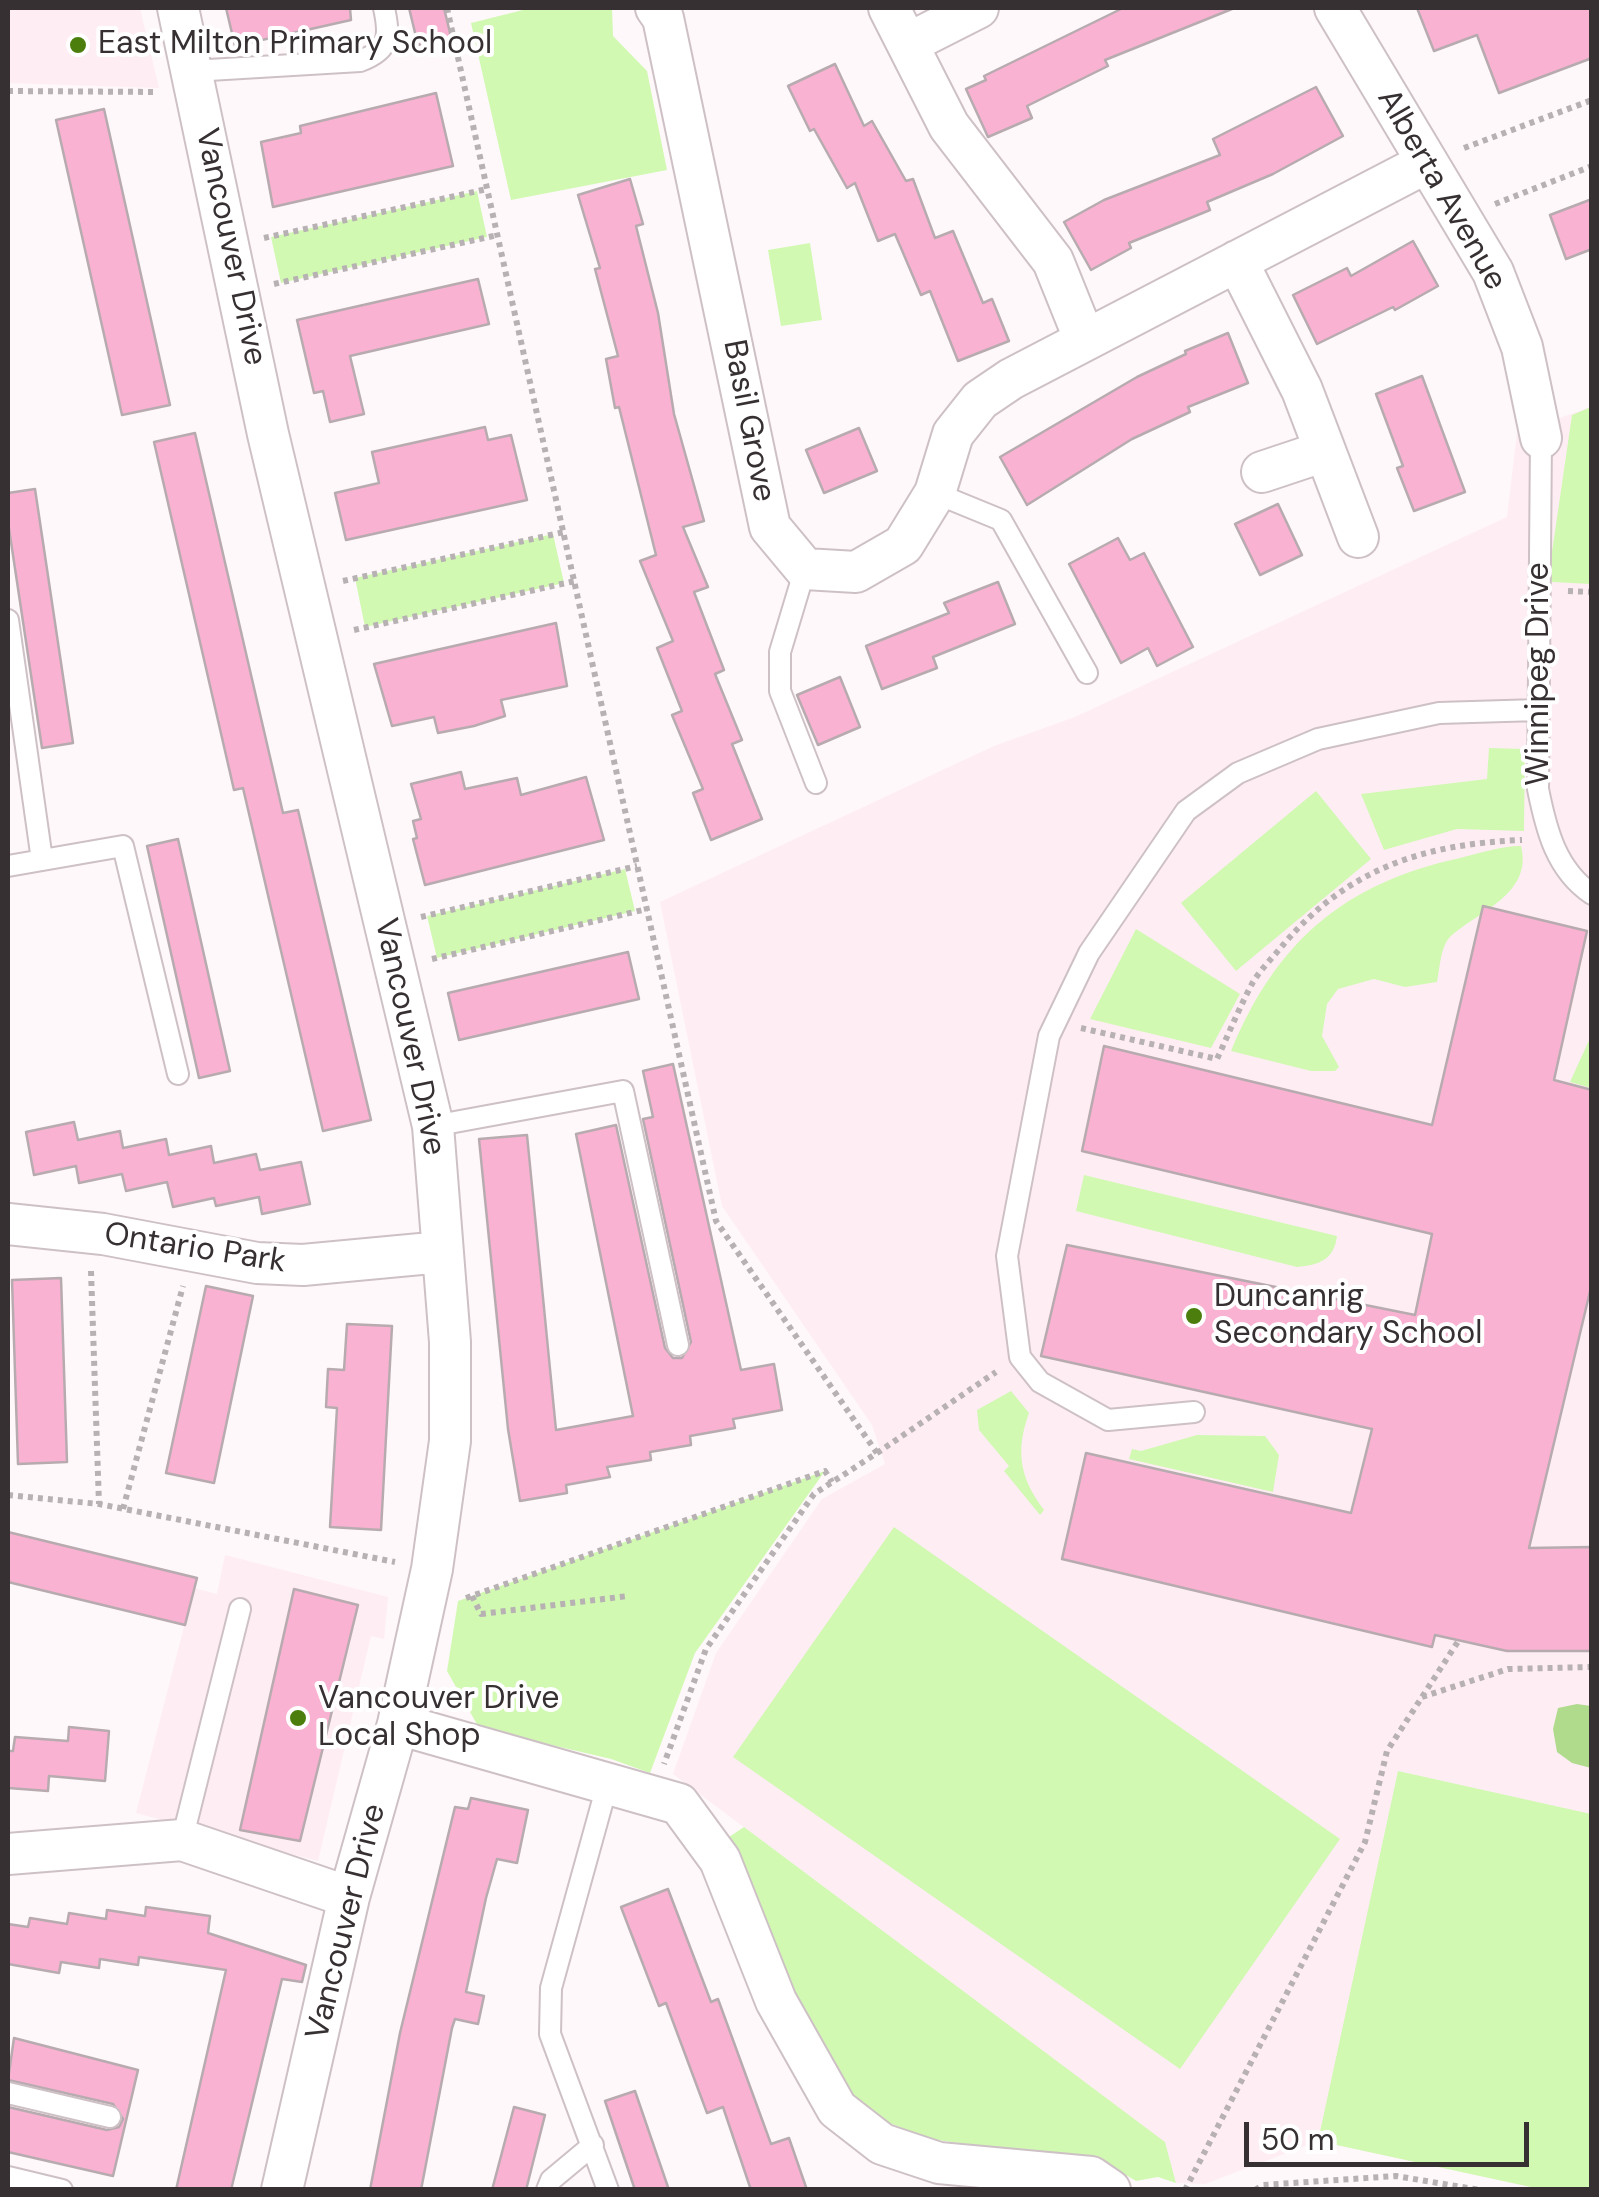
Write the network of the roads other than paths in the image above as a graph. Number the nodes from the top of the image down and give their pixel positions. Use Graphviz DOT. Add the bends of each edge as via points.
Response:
graph roads {
  1 [pos="178,8"];
  2 [pos="384,8"];
  3 [pos="889,8"];
  4 [pos="978,8"];
  5 [pos="1335,8"];
  6 [pos="668,11"];
  7 [pos="909,43"];
  8 [pos="195,82"];
  9 [pos="1426,163"];
  10 [pos="1237,261"];
  11 [pos="1084,338"];
  12 [pos="1541,438"];
  13 [pos="1325,451"];
  14 [pos="1262,472"];
  15 [pos="935,492"];
  16 [pos="1358,537"];
  17 [pos="806,569"];
  18 [pos="8,620"];
  19 [pos="1087,674"];
  20 [pos="1538,710"];
  21 [pos="816,783"];
  22 [pos="42,860"];
  23 [pos="8,866"];
  24 [pos="1592,894"];
  25 [pos="178,1074"];
  26 [pos="433,1126"];
  27 [pos="8,1224"];
  28 [pos="442,1252"];
  29 [pos="678,1345"];
  30 [pos="1194,1412"];
  31 [pos="240,1609"];
  32 [pos="398,1724"];
  33 [pos="608,1782"];
  34 [pos="182,1840"];
  35 [pos="8,1854"];
  36 [pos="348,1897"];
  37 [pos="8,2094"];
  38 [pos="110,2117"];
  39 [pos="592,2145"];
  40 [pos="8,2177"];
  41 [pos="62,2190"];
  42 [pos="282,2190"];
  43 [pos="547,2190"];
  44 [pos="608,2190"];
  45 [pos="1110,2190"];
  1 -- 8 [label="street, Vancouver Drive"];
  2 -- 8 [label="lane" via="389,38 360,61"];
  3 -- 7 [label="street"];
  4 -- 7 [label="street"];
  5 -- 9 [label="street, Alberta Avenue"];
  6 -- 17 [label="street, Basil Grove" via="770,527"];
  7 -- 11 [label="street" via="949,126 1054,260"];
  8 -- 26 [label="street, Vancouver Drive"];
  9 -- 10 [label="street"];
  9 -- 12 [label="street, Alberta Avenue" via="1493,272 1522,346"];
  10 -- 11 [label="street"];
  10 -- 13 [label="street"];
  11 -- 15 [label="street" via="980,400 952,434"];
  12 -- 20 [label="lane, Winnipeg Drive"];
  13 -- 14 [label="street"];
  13 -- 16 [label="street"];
  15 -- 17 [label="street" via="903,545 856,572"];
  15 -- 19 [label="lane" via="1001,520"];
  17 -- 21 [label="lane" via="780,652 780,692"];
  18 -- 22 [label="lane"];
  20 -- 24 [label="lane, Winnipeg Drive" via="1538,789 1548,838 1576,884"];
  20 -- 30 [label="lane" via="1439,713 1318,739 1238,772 1186,812 1089,953 1049,1036 1007,1256 1020,1357 1040,1382 1108,1420"];
  22 -- 23 [label="lane"];
  22 -- 25 [label="lane" via="123,846"];
  26 -- 28 [label="street, Vancouver Drive"];
  26 -- 29 [label="lane" via="623,1091"];
  27 -- 28 [label="street, Ontario Park" via="303,1265"];
  28 -- 32 [label="street, Vancouver Drive" via="450,1441 432,1569"];
  31 -- 34 [label="lane"];
  32 -- 33 [label="street"];
  32 -- 36 [label="street, Vancouver Drive"];
  33 -- 39 [label="lane" via="551,1988 550,2034"];
  33 -- 45 [label="street" via="679,1804 720,1860 776,2000 837,2109 882,2144 939,2163 1092,2177"];
  34 -- 35 [label="street"];
  34 -- 36 [label="street"];
  36 -- 42 [label="street, Vancouver Drive"];
  37 -- 38 [label="lane"];
  39 -- 43 [label="lane"];
  39 -- 44 [label="lane"];
  40 -- 41 [label="lane"];
}
